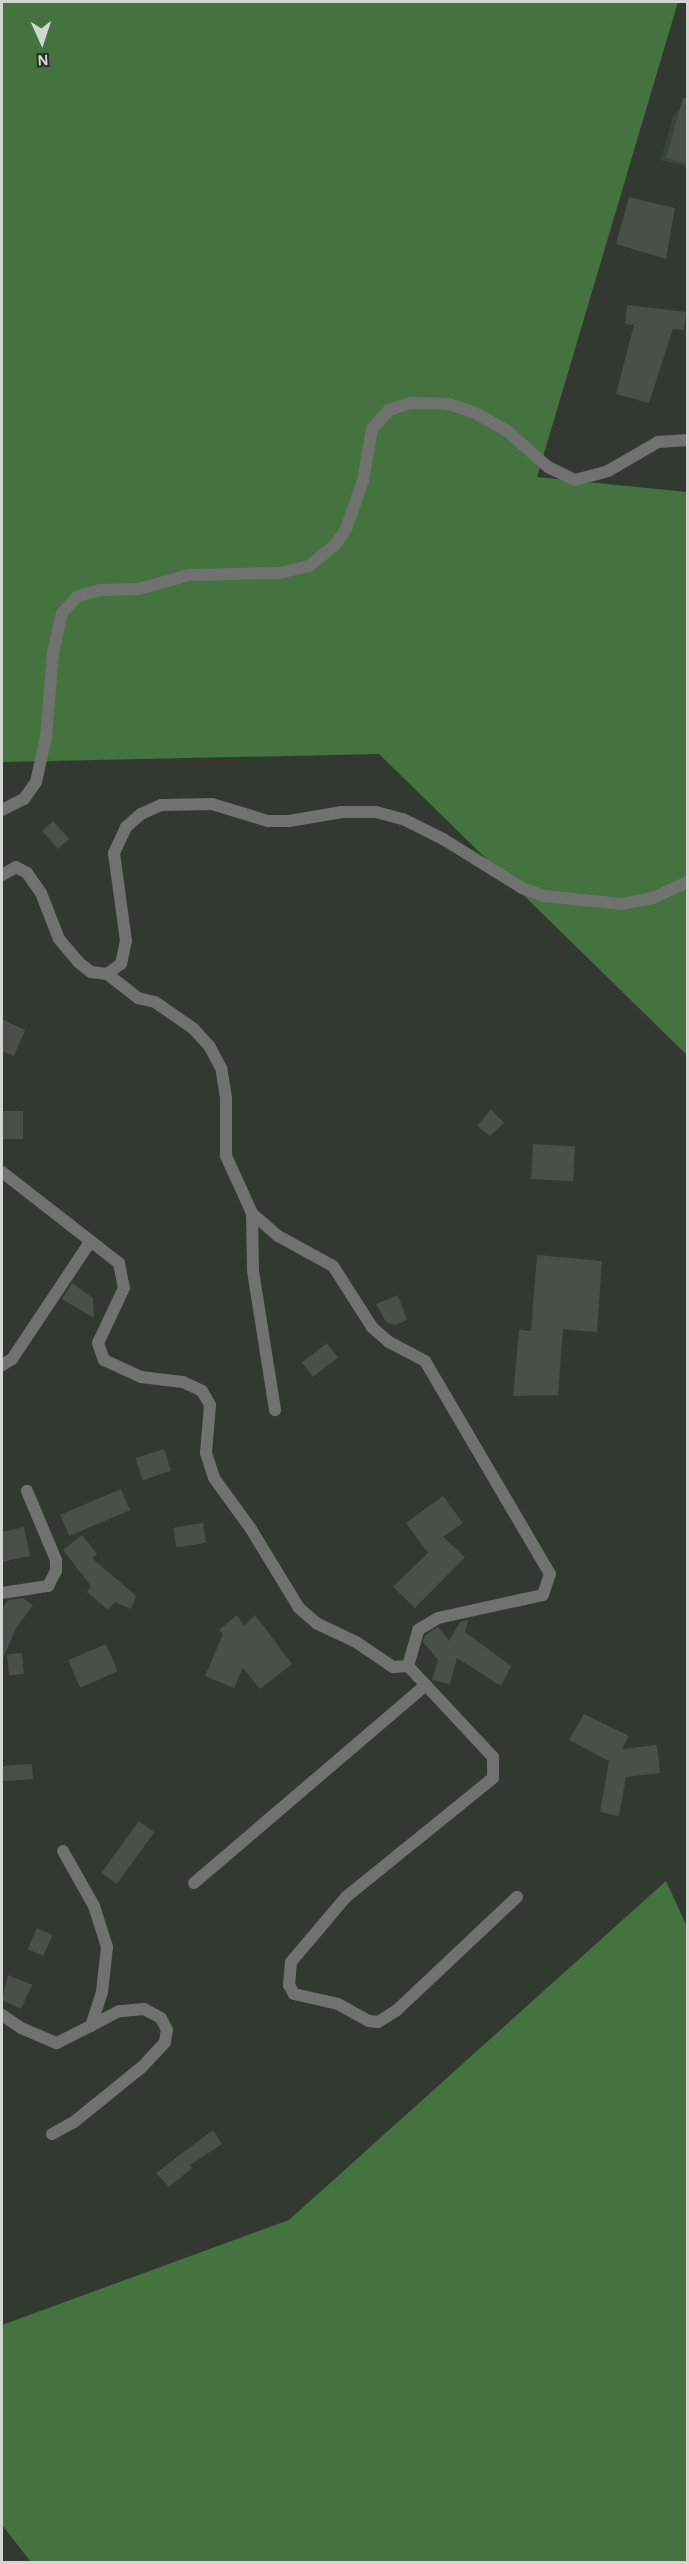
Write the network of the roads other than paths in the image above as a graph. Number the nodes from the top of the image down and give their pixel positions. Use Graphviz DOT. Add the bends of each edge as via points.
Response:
graph roads {
  1 [pos="687,440"];
  2 [pos="2,810"];
  3 [pos="2,875"];
  4 [pos="687,882"];
  5 [pos="107,975"];
  6 [pos="6,1176"];
  7 [pos="2,1191"];
  8 [pos="252,1213"];
  9 [pos="90,1242"];
  10 [pos="2,1365"];
  11 [pos="275,1410"];
  12 [pos="27,1491"];
  13 [pos="2,1593"];
  14 [pos="408,1666"];
  15 [pos="426,1685"];
  16 [pos="63,1851"];
  17 [pos="194,1883"];
  18 [pos="517,1897"];
  19 [pos="2,2015"];
  20 [pos="91,2026"];
  21 [pos="52,2134"];
  1 -- 2 [label="street" via="658,442 608,471 575,480 548,467 507,431 475,412 449,404 410,403 389,410 372,429 363,481 346,529 335,545 309,566 279,573 189,575 139,589 100,590 78,596 62,613 53,653 46,737 36,782 24,799"];
  3 -- 5 [label="street" via="16,867 27,873 41,893 59,939 85,967"];
  4 -- 5 [label="street" via="653,898 622,904 544,896 522,888 443,839 403,819 376,812 342,812 290,821 268,820 212,804 161,805 141,814 126,827 114,853 126,941 121,964"];
  5 -- 8 [label="street" via="138,998 162,1007 210,1047 221,1068 226,1098 226,1156"];
  6 -- 7 [label="street"];
  6 -- 9 [label="street"];
  8 -- 11 [label="street" via="254,1271"];
  8 -- 14 [label="street" via="278,1236 333,1266 372,1327 389,1342 425,1361 550,1574 543,1595 438,1618 418,1630"];
  9 -- 10 [label="street" via="12,1359"];
  9 -- 14 [label="street" via="119,1263 124,1288 98,1343 104,1360 141,1377 183,1382 202,1390 210,1405 206,1453 214,1478 251,1529 299,1608 316,1623 356,1642 393,1667"];
  12 -- 13 [label="street" via="56,1570 48,1586"];
  14 -- 15 [label="street"];
  15 -- 17 [label="street"];
  15 -- 18 [label="street" via="493,1757 493,1778 346,1898 291,1962 289,1984 294,1994 338,2004 378,2022 393,2014"];
  16 -- 20 [label="street" via="94,1906 107,1947 102,1992"];
  19 -- 20 [label="street" via="57,2043"];
  20 -- 21 [label="street" via="119,2011 144,2009 161,2018 167,2030 165,2042 142,2067 74,2122"];
}
